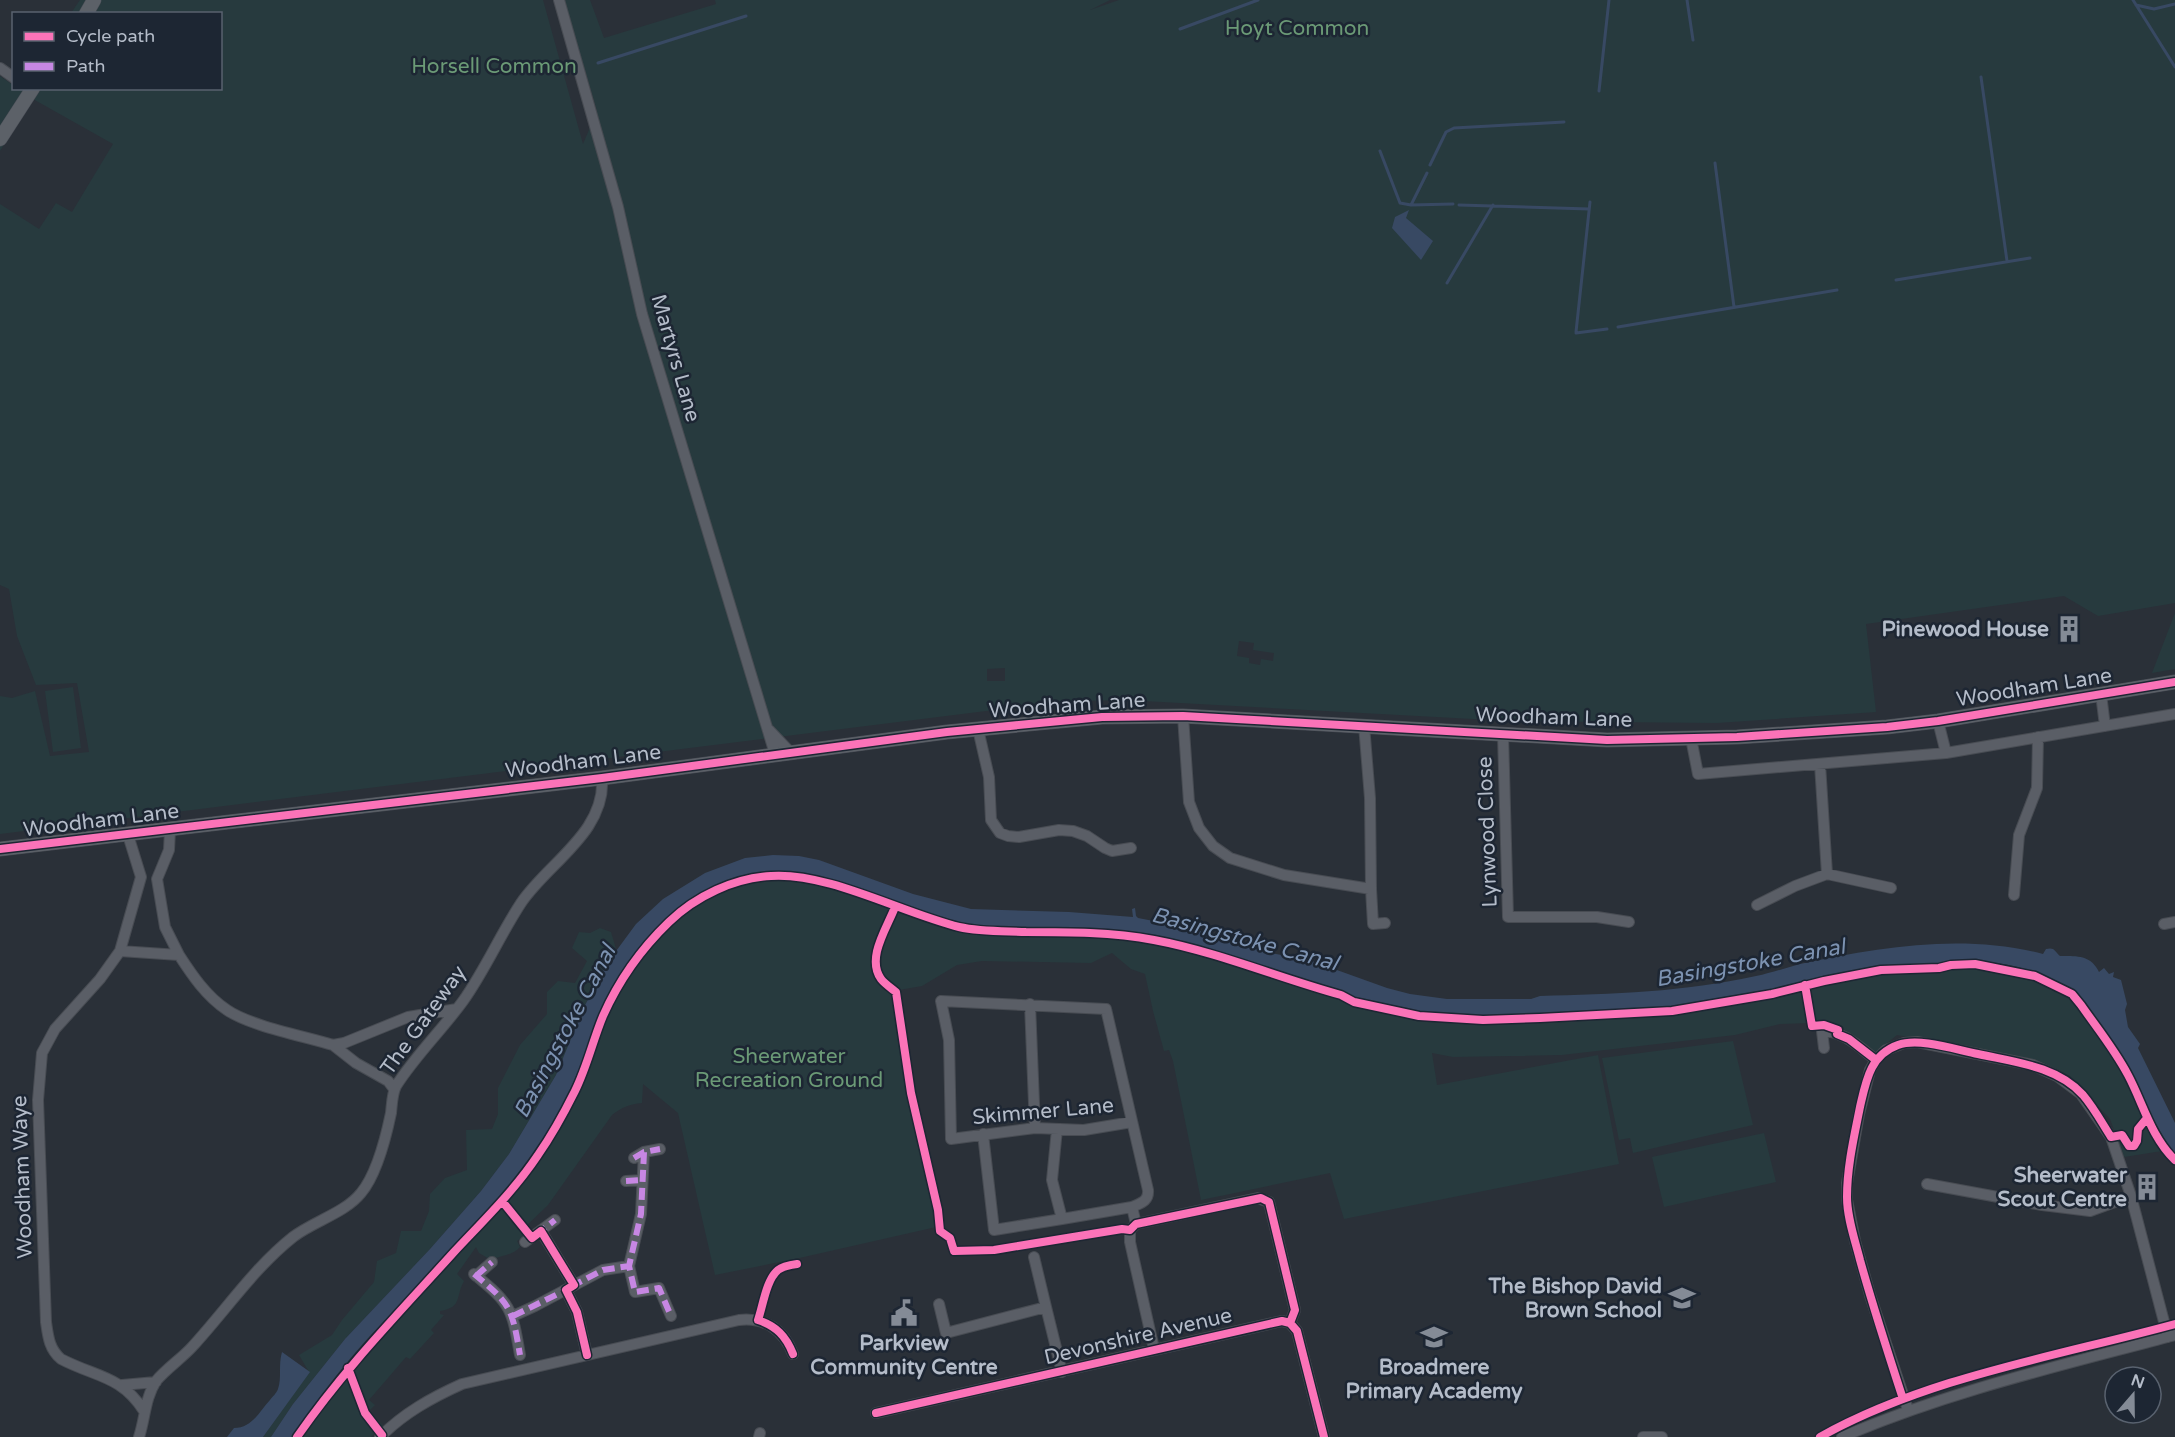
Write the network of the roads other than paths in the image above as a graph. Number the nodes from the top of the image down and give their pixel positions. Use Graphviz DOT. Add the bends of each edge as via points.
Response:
graph roads {
  1 [pos="559,0"];
  2 [pos="30,90"];
  3 [pos="0,139"];
  4 [pos="2175,682"];
  5 [pos="2101,694"];
  6 [pos="2175,714"];
  7 [pos="1183,716"];
  8 [pos="1938,721"];
  9 [pos="765,725"];
  10 [pos="1364,725"];
  11 [pos="2105,726"];
  12 [pos="978,729"];
  13 [pos="1503,734"];
  14 [pos="2038,737"];
  15 [pos="1691,738"];
  16 [pos="790,752"];
  17 [pos="1946,753"];
  18 [pos="775,754"];
  19 [pos="1820,764"];
  20 [pos="602,778"];
  21 [pos="170,830"];
  22 [pos="128,835"];
  23 [pos="1131,848"];
  24 [pos="0,849"];
  25 [pos="1827,874"];
  26 [pos="157,876"];
  27 [pos="141,877"];
  28 [pos="1891,888"];
  29 [pos="1371,889"];
  30 [pos="2014,896"];
  31 [pos="1757,905"];
  32 [pos="1629,922"];
  33 [pos="1385,923"];
  34 [pos="120,951"];
  35 [pos="179,955"];
  36 [pos="1030,1004"];
  37 [pos="457,1009"];
  38 [pos="333,1045"];
  39 [pos="1824,1048"];
  40 [pos="1876,1060"];
  41 [pos="394,1089"];
  42 [pos="1132,1122"];
  43 [pos="1035,1128"];
  44 [pos="1057,1129"];
  45 [pos="983,1134"];
  46 [pos="660,1149"];
  47 [pos="644,1152"];
  48 [pos="634,1158"];
  49 [pos="642,1180"];
  50 [pos="626,1181"];
  51 [pos="1927,1184"];
  52 [pos="2131,1196"];
  53 [pos="1132,1207"];
  54 [pos="1062,1219"];
  55 [pos="555,1220"];
  56 [pos="1136,1224"];
  57 [pos="541,1231"];
  58 [pos="525,1242"];
  59 [pos="1034,1257"];
  60 [pos="492,1262"];
  61 [pos="629,1266"];
  62 [pos="570,1288"];
  63 [pos="939,1304"];
  64 [pos="1046,1307"];
  65 [pos="513,1316"];
  66 [pos="671,1316"];
  67 [pos="1290,1323"];
  68 [pos="2171,1336"];
  69 [pos="1154,1349"];
  70 [pos="793,1354"];
  71 [pos="520,1355"];
  72 [pos="587,1355"];
  73 [pos="1062,1372"];
  74 [pos="156,1382"];
  75 [pos="122,1385"];
  76 [pos="1908,1410"];
  77 [pos="144,1411"];
  78 [pos="876,1413"];
  79 [pos="139,1437"];
  80 [pos="380,1437"];
  81 [pos="1324,1437"];
  82 [pos="1643,1437"];
  83 [pos="1662,1437"];
  84 [pos="1842,1437"];
  1 -- 9 [label="street, Martyrs Lane" via="618,207 642,314"];
  2 -- 3 [label="main road"];
  4 -- 5 [label="main road, Woodham Lane"];
  5 -- 8 [label="main road, Woodham Lane"];
  5 -- 11 [label="street"];
  6 -- 11 [label="street"];
  7 -- 10 [label="main road, Woodham Lane"];
  7 -- 12 [label="main road, Woodham Lane" via="1101,717"];
  7 -- 29 [label="street" via="1189,802 1199,828 1213,846 1230,858 1284,875"];
  8 -- 15 [label="main road, Woodham Lane"];
  8 -- 17 [label="street"];
  9 -- 16 [label="street, Martyrs Lane"];
  9 -- 18 [label="street, Martyrs Lane"];
  10 -- 13 [label="main road, Woodham Lane"];
  10 -- 29 [label="street"];
  11 -- 14 [label="street"];
  12 -- 16 [label="main road, Woodham Lane"];
  12 -- 23 [label="street" via="989,777 991,820 1000,832 1019,837 1073,831 1112,851"];
  13 -- 15 [label="main road, Woodham Lane" via="1607,740"];
  13 -- 32 [label="street, Lynwood Close" via="1508,917 1597,917"];
  14 -- 17 [label="street"];
  14 -- 30 [label="street" via="2037,788 2019,836"];
  15 -- 19 [label="street" via="1698,774"];
  16 -- 18 [label="main road, Woodham Lane"];
  17 -- 19 [label="street"];
  18 -- 20 [label="main road, Woodham Lane"];
  19 -- 25 [label="street"];
  20 -- 21 [label="main road, Woodham Lane"];
  20 -- 37 [label="street, The Gateway" via="594,817 522,901"];
  21 -- 22 [label="main road, Woodham Lane"];
  21 -- 26 [label="street" via="169,850"];
  22 -- 24 [label="main road, Woodham Lane"];
  22 -- 27 [label="street"];
  25 -- 28 [label="street"];
  25 -- 31 [label="street"];
  26 -- 27 [label="street"];
  26 -- 35 [label="street" via="165,927"];
  27 -- 34 [label="street, Woodham Waye"];
  29 -- 33 [label="street" via="1374,924"];
  34 -- 35 [label="street"];
  34 -- 75 [label="street, Woodham Waye" via="47,1040 39,1071 38,1100 49,1340 61,1359"];
  35 -- 38 [label="street" via="200,986 228,1011"];
  36 -- 42 [label="street" via="1106,1009"];
  36 -- 43 [label="street"];
  36 -- 45 [label="street, Skimmer Lane" via="941,1001 949,1040 951,1138"];
  37 -- 38 [label="street" via="408,1017"];
  37 -- 41 [label="street, The Gateway"];
  38 -- 41 [label="street"];
  39 -- 40 [label="street" via="1822,1031 1828,1031 1843,1036"];
  40 -- 52 [label="street" via="1896,1045 1917,1042 2033,1065 2057,1076 2081,1094 2111,1137"];
  40 -- 76 [label="street" via="1860,1107 1847,1200 1870,1295"];
  41 -- 74 [label="street, The Gateway" via="382,1145 361,1193 346,1207 308,1226 279,1248 193,1347"];
  42 -- 44 [label="street, Skimmer Lane" via="1084,1130"];
  42 -- 53 [label="street" via="1148,1196"];
  43 -- 44 [label="street, Skimmer Lane"];
  43 -- 45 [label="street, Skimmer Lane"];
  44 -- 54 [label="street" via="1052,1180"];
  45 -- 54 [label="street" via="994,1230"];
  46 -- 47 [label="street"];
  47 -- 48 [label="street"];
  47 -- 49 [label="street"];
  49 -- 50 [label="street"];
  49 -- 61 [label="street" via="640,1215"];
  51 -- 52 [label="street" via="2090,1211"];
  52 -- 68 [label="street"];
  53 -- 54 [label="street"];
  53 -- 56 [label="street"];
  55 -- 57 [label="street"];
  56 -- 67 [label="street" via="1258,1198 1269,1202 1295,1310"];
  56 -- 69 [label="street" via="1129,1235"];
  57 -- 58 [label="street"];
  57 -- 62 [label="street"];
  59 -- 64 [label="street, Devonshire Avenue"];
  60 -- 65 [label="street" via="475,1275 503,1298"];
  61 -- 62 [label="street" via="603,1270"];
  61 -- 66 [label="street" via="635,1292 659,1288"];
  62 -- 65 [label="street"];
  62 -- 72 [label="street"];
  63 -- 64 [label="street" via="946,1333"];
  64 -- 73 [label="street, Devonshire Avenue"];
  65 -- 71 [label="street"];
  67 -- 69 [label="street, Devonshire Avenue" via="1282,1321"];
  67 -- 81 [label="street" via="1298,1331"];
  68 -- 76 [label="street"];
  69 -- 73 [label="street, Devonshire Avenue"];
  70 -- 72 [label="street" via="779,1331 749,1319"];
  72 -- 80 [label="street" via="462,1384 424,1402"];
  73 -- 78 [label="street, Devonshire Avenue"];
  74 -- 75 [label="street"];
  74 -- 77 [label="street, The Gateway"];
  75 -- 77 [label="street"];
  76 -- 84 [label="street"];
  77 -- 79 [label="street, The Gateway"];
  82 -- 83 [label="street"];
}
